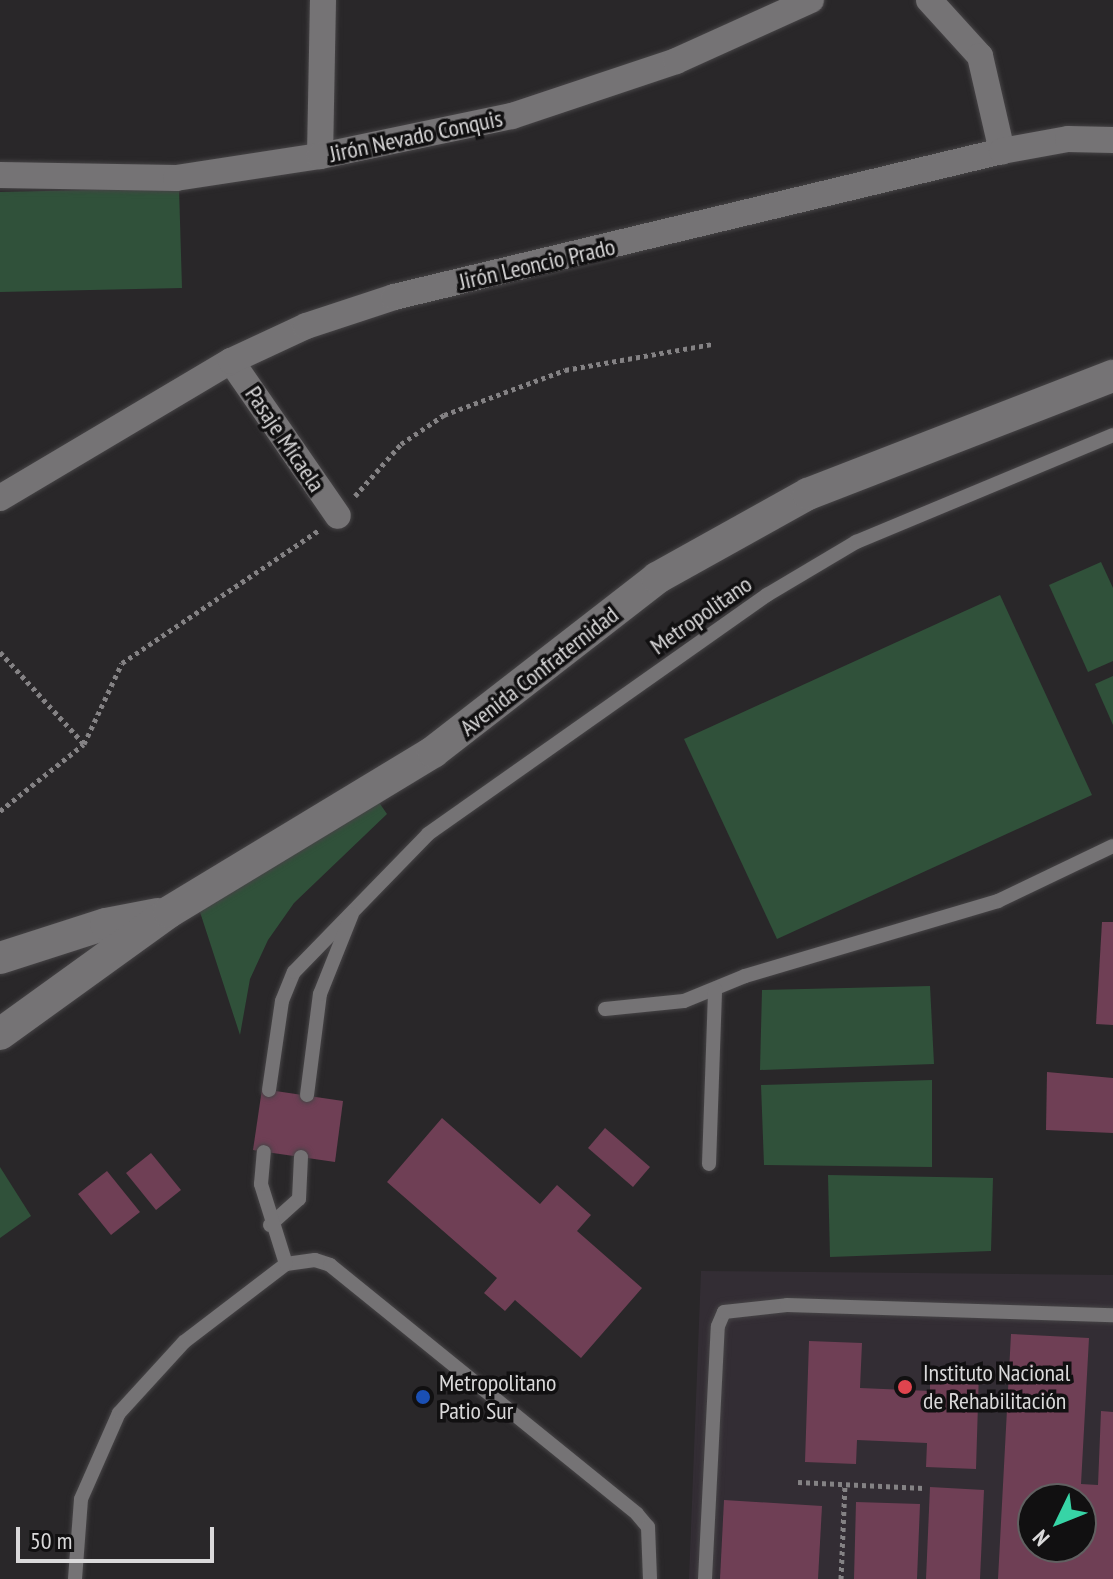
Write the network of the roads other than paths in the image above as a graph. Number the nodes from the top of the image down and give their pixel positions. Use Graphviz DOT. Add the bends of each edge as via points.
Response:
graph roads {
  1 [pos="323,0"];
  2 [pos="811,0"];
  3 [pos="929,0"];
  4 [pos="1113,140"];
  5 [pos="1002,151"];
  6 [pos="320,156"];
  7 [pos="0,175"];
  8 [pos="231,361"];
  9 [pos="1113,376"];
  10 [pos="1113,435"];
  11 [pos="0,498"];
  12 [pos="338,516"];
  13 [pos="1113,846"];
  14 [pos="357,902"];
  15 [pos="169,912"];
  16 [pos="0,958"];
  17 [pos="715,989"];
  18 [pos="605,1009"];
  19 [pos="0,1034"];
  20 [pos="269,1090"];
  21 [pos="307,1095"];
  22 [pos="264,1152"];
  23 [pos="301,1157"];
  24 [pos="709,1164"];
  25 [pos="270,1225"];
  26 [pos="286,1264"];
  27 [pos="1113,1315"];
  28 [pos="75,1579"];
  29 [pos="650,1579"];
  30 [pos="705,1579"];
  1 -- 6 [label="street"];
  2 -- 6 [label="street, Jirón Nevado Conquis" via="690,56 512,116"];
  3 -- 5 [label="street" via="980,56"];
  4 -- 5 [label="street, Jirón Leoncio Prado" via="1068,139"];
  5 -- 8 [label="street, Jirón Leoncio Prado" via="394,297 306,326"];
  6 -- 7 [label="street, Jirón Nevado Conquis" via="176,178"];
  8 -- 11 [label="street, Jirón Leoncio Prado"];
  8 -- 12 [label="street, Pasaje Micaela"];
  9 -- 15 [label="street, Avenida Confraternidad" via="808,494 657,578 433,752"];
  10 -- 14 [label="lane, Metropolitano" via="856,542 767,595 428,834"];
  13 -- 17 [label="lane" via="998,901"];
  14 -- 20 [label="lane, Metropolitano" via="294,972 282,1001"];
  14 -- 21 [label="lane, Metropolitano" via="320,994"];
  15 -- 16 [label="street" via="106,924"];
  15 -- 19 [label="street, Avenida Confraternidad"];
  17 -- 18 [label="lane" via="684,1001"];
  17 -- 24 [label="lane"];
  22 -- 25 [label="lane" via="261,1184"];
  23 -- 25 [label="lane" via="299,1199"];
  25 -- 26 [label="lane"];
  26 -- 28 [label="lane" via="184,1342 119,1413 81,1499"];
  26 -- 29 [label="lane" via="315,1260 330,1265 637,1514 648,1527"];
  27 -- 30 [label="lane" via="787,1305 724,1312 718,1326"];
}
